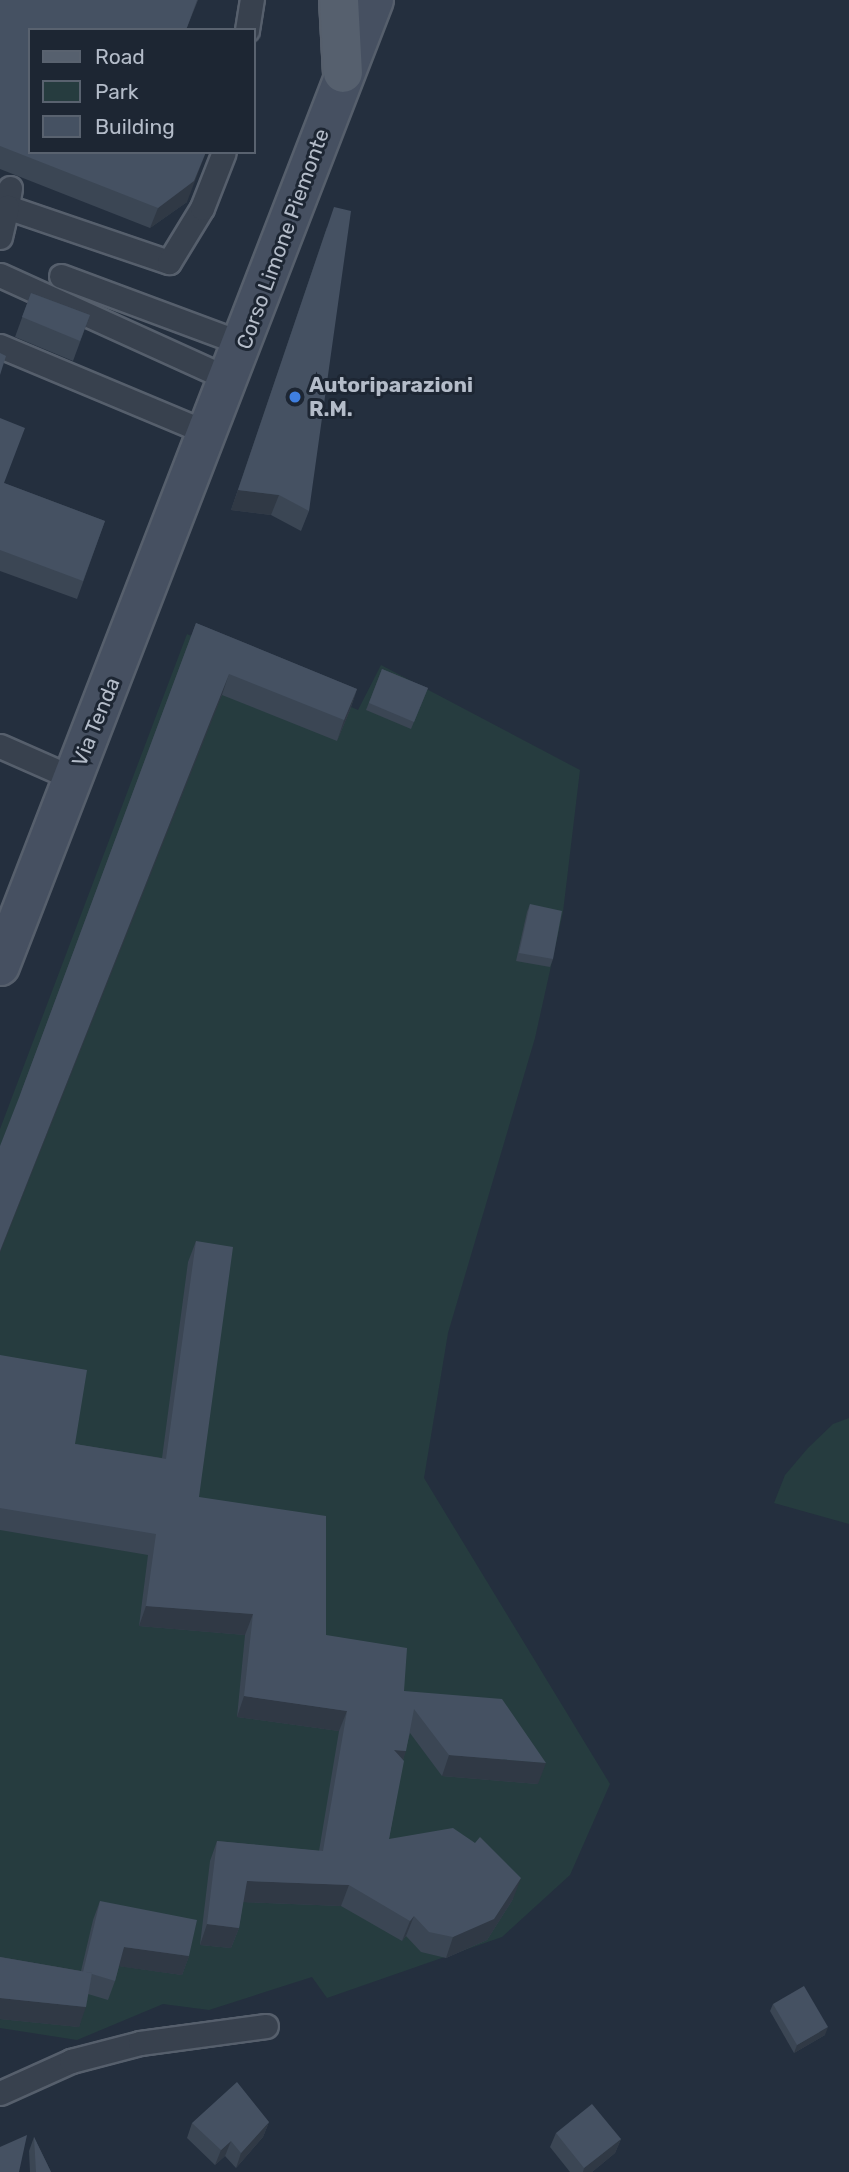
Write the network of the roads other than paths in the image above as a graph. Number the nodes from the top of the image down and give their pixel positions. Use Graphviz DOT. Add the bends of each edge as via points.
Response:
graph roads {
  1 [pos="252,0"];
  2 [pos="339,0"];
  3 [pos="374,0"];
  4 [pos="247,28"];
  5 [pos="343,72"];
  6 [pos="224,154"];
  7 [pos="0,237"];
  8 [pos="0,275"];
  9 [pos="61,275"];
  10 [pos="244,344"];
  11 [pos="0,346"];
  12 [pos="231,380"];
  13 [pos="210,434"];
  14 [pos="192,479"];
  15 [pos="0,746"];
  16 [pos="73,778"];
  17 [pos="0,966"];
  18 [pos="266,2026"];
  19 [pos="0,2093"];
  1 -- 4 [label="lane"];
  2 -- 5 [label="main road"];
  3 -- 5 [label="main road, Corso Limone Piemonte"];
  5 -- 10 [label="main road, Corso Limone Piemonte"];
  6 -- 7 [label="lane" via="202,208 169,262 8,197"];
  8 -- 12 [label="lane"];
  9 -- 10 [label="lane"];
  10 -- 12 [label="main road, Corso Limone Piemonte"];
  11 -- 13 [label="lane"];
  12 -- 13 [label="main road, Corso Limone Piemonte"];
  13 -- 14 [label="main road, Corso Limone Piemonte"];
  14 -- 16 [label="main road, Via Tenda"];
  15 -- 16 [label="lane"];
  16 -- 17 [label="main road, Via Tenda"];
  18 -- 19 [label="lane" via="140,2043 71,2061"];
}
